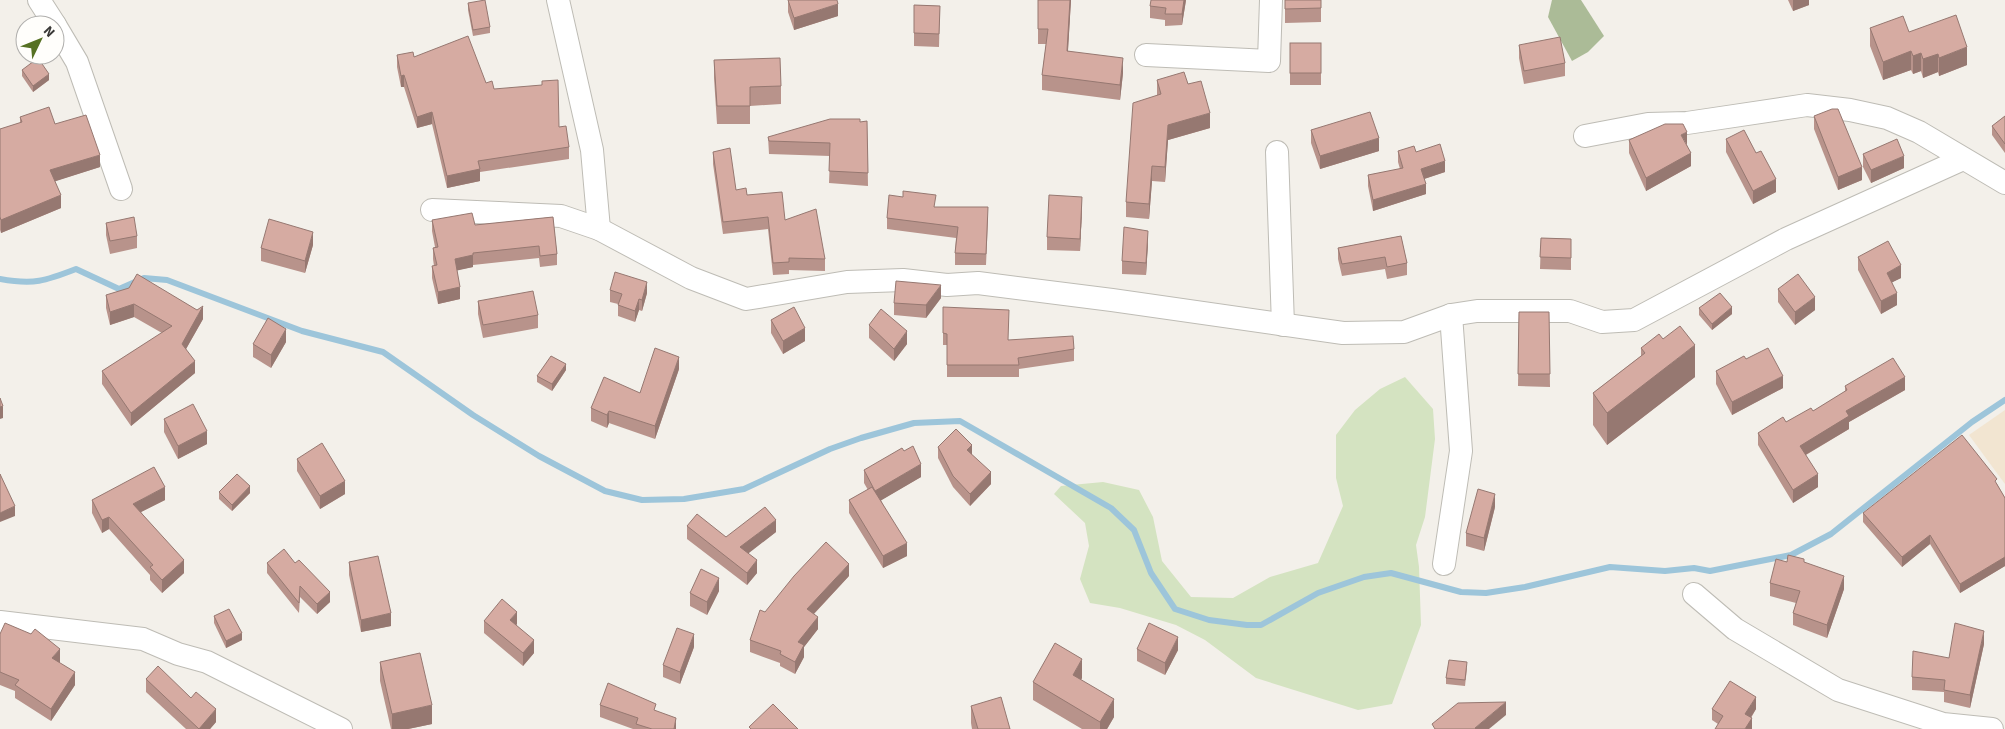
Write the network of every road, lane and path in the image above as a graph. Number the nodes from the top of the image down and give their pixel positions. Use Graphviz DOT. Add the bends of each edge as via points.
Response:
graph roads {
  1 [pos="40,0"];
  2 [pos="558,0"];
  3 [pos="1271,0"];
  4 [pos="49,15"];
  5 [pos="65,42"];
  6 [pos="1146,55"];
  7 [pos="1585,136"];
  8 [pos="1277,152"];
  9 [pos="1963,159"];
  10 [pos="2005,183"];
  11 [pos="121,189"];
  12 [pos="432,210"];
  13 [pos="599,229"];
  14 [pos="1451,315"];
  15 [pos="1283,325"];
  16 [pos="1444,564"];
  17 [pos="1694,594"];
  18 [pos="0,622"];
  19 [pos="341,729"];
  20 [pos="1992,729"];
  1 -- 4 [label="street"];
  2 -- 13 [label="street" via="592,150"];
  3 -- 6 [label="street" via="1270,61"];
  5 -- 11 [label="street" via="77,62"];
  7 -- 9 [label="street" via="1648,124 1687,123 1807,106 1887,118 1919,132"];
  8 -- 15 [label="street"];
  9 -- 10 [label="street"];
  9 -- 14 [label="street" via="1786,239 1634,320 1602,322 1570,311 1477,311"];
  12 -- 13 [label="street" via="561,216"];
  13 -- 15 [label="street" via="691,278 746,299 847,282 978,283"];
  14 -- 15 [label="street" via="1404,332 1343,333"];
  14 -- 16 [label="street" via="1461,451"];
  17 -- 20 [label="street" via="1735,629 1838,690 1943,724"];
  18 -- 19 [label="street" via="143,639 208,662"];
}
